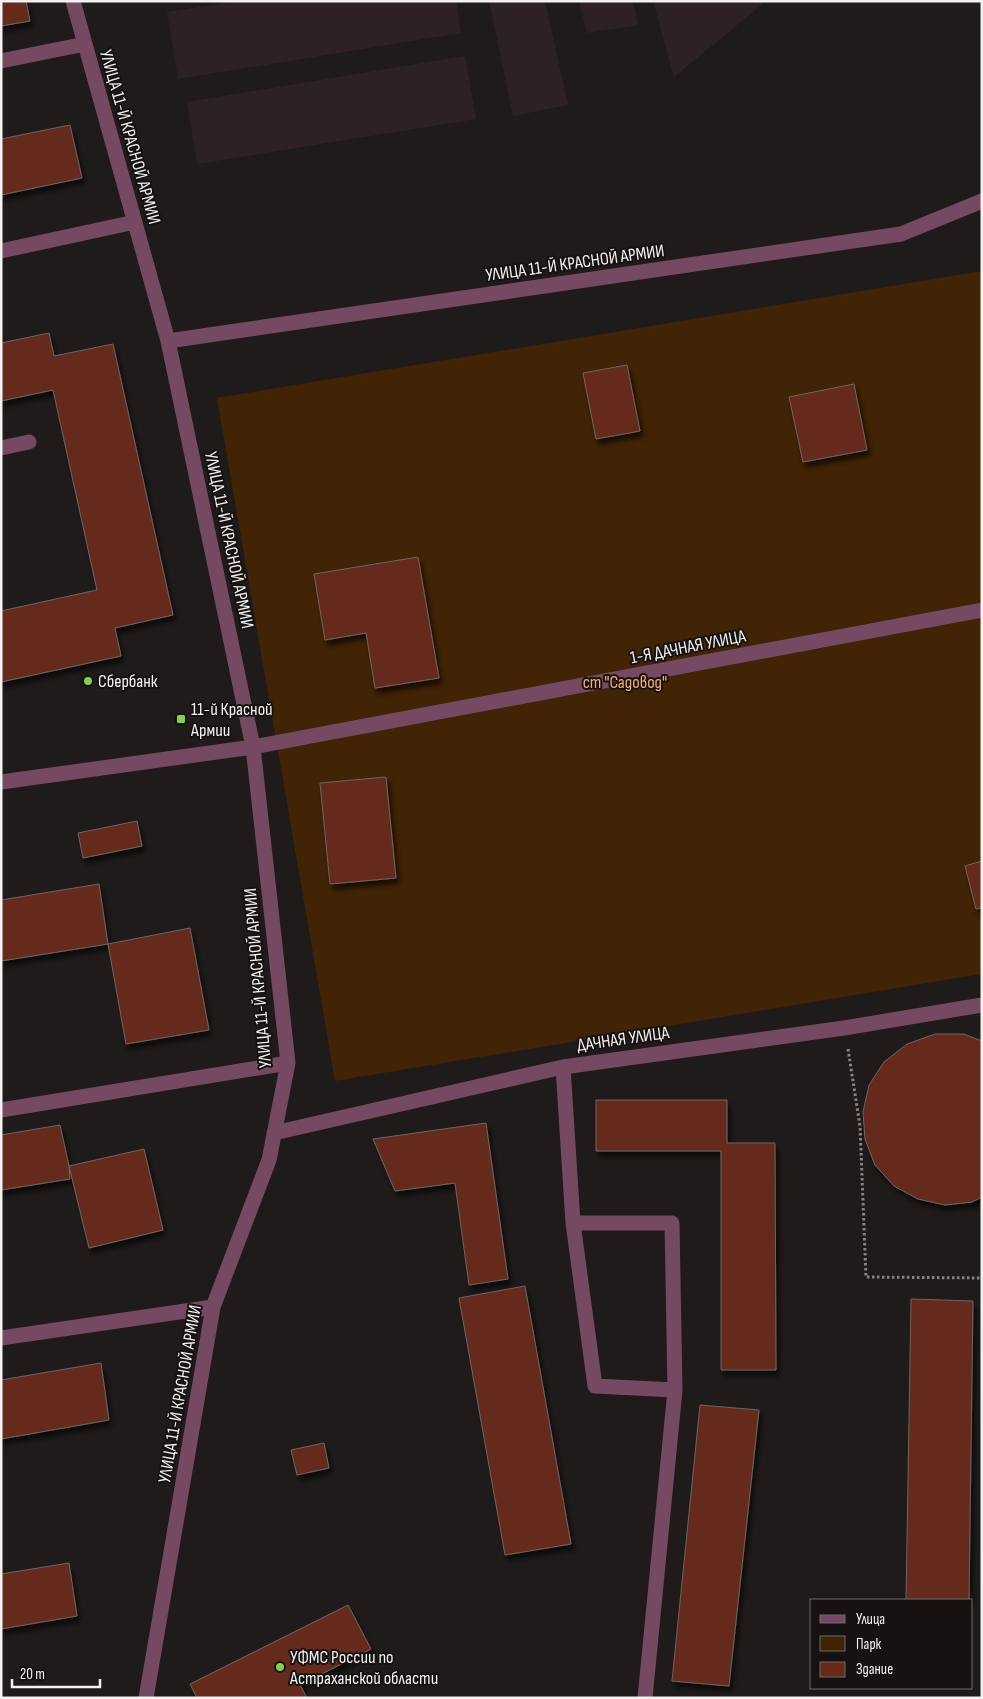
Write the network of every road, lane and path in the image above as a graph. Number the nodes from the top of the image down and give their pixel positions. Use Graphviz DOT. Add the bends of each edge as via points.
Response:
graph roads {
  1 [pos="73,1"];
  2 [pos="85,44"];
  3 [pos="1,61"];
  4 [pos="982,201"];
  5 [pos="135,222"];
  6 [pos="1,251"];
  7 [pos="168,341"];
  8 [pos="29,442"];
  9 [pos="1,448"];
  10 [pos="982,610"];
  11 [pos="254,748"];
  12 [pos="1,782"];
  13 [pos="982,1005"];
  14 [pos="844,1028"];
  15 [pos="288,1063"];
  16 [pos="563,1067"];
  17 [pos="1,1110"];
  18 [pos="274,1133"];
  19 [pos="573,1223"];
  20 [pos="982,1278"];
  21 [pos="213,1307"];
  22 [pos="1,1338"];
  23 [pos="675,1390"];
  24 [pos="146,1698"];
  25 [pos="644,1698"];
  1 -- 2 [label="street, УЛИЦА 11-Й КРАСНОЙ АРМИИ"];
  2 -- 3 [label="street"];
  2 -- 5 [label="street, УЛИЦА 11-Й КРАСНОЙ АРМИИ"];
  4 -- 7 [label="street, УЛИЦА 11-Й КРАСНОЙ АРМИИ" via="901,234"];
  5 -- 6 [label="street"];
  5 -- 7 [label="street, УЛИЦА 11-Й КРАСНОЙ АРМИИ"];
  7 -- 11 [label="street, УЛИЦА 11-Й КРАСНОЙ АРМИИ"];
  8 -- 9 [label="street"];
  10 -- 11 [label="street, 1-Я ДАЧНАЯ УЛИЦА"];
  11 -- 12 [label="street"];
  11 -- 15 [label="street, УЛИЦА 11-Й КРАСНОЙ АРМИИ"];
  13 -- 14 [label="street, ДАЧНАЯ УЛИЦА"];
  14 -- 16 [label="street, ДАЧНАЯ УЛИЦА"];
  14 -- 20 [label="path" via="860,1126 866,1276"];
  15 -- 17 [label="street"];
  15 -- 18 [label="street, УЛИЦА 11-Й КРАСНОЙ АРМИИ"];
  16 -- 18 [label="street, ДАЧНАЯ УЛИЦА"];
  16 -- 19 [label="street"];
  18 -- 21 [label="street, УЛИЦА 11-Й КРАСНОЙ АРМИИ" via="269,1160"];
  19 -- 23 [label="street" via="595,1386"];
  19 -- 23 [label="street" via="672,1223"];
  21 -- 22 [label="street"];
  21 -- 24 [label="street, УЛИЦА 11-Й КРАСНОЙ АРМИИ"];
  23 -- 25 [label="street"];
}
